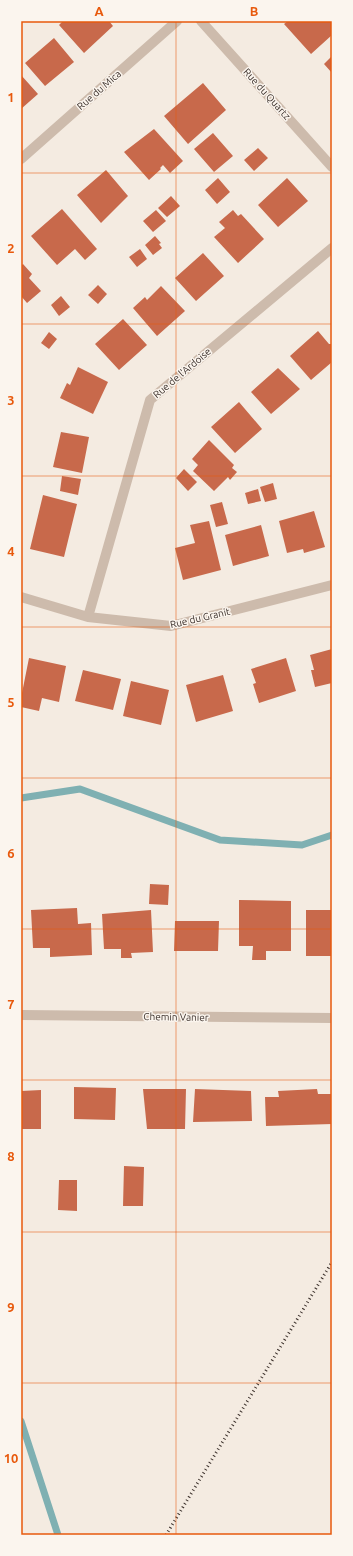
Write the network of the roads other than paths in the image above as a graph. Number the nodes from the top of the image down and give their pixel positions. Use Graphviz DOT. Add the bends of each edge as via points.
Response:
graph roads {
  1 [pos="177,21"];
  2 [pos="201,21"];
  3 [pos="21,159"];
  4 [pos="332,167"];
  5 [pos="332,248"];
  6 [pos="332,585"];
  7 [pos="21,597"];
  8 [pos="88,617"];
  9 [pos="21,1015"];
  10 [pos="332,1018"];
  1 -- 3 [label="street, Rue du Mica"];
  2 -- 4 [label="street, Rue du Quartz"];
  5 -- 8 [label="street, Rue de l'Ardoise" via="150,400"];
  6 -- 8 [label="street, Rue du Granit" via="172,626"];
  7 -- 8 [label="street, Rue du Granit"];
  9 -- 10 [label="street, Chemin Vanier"];
}
